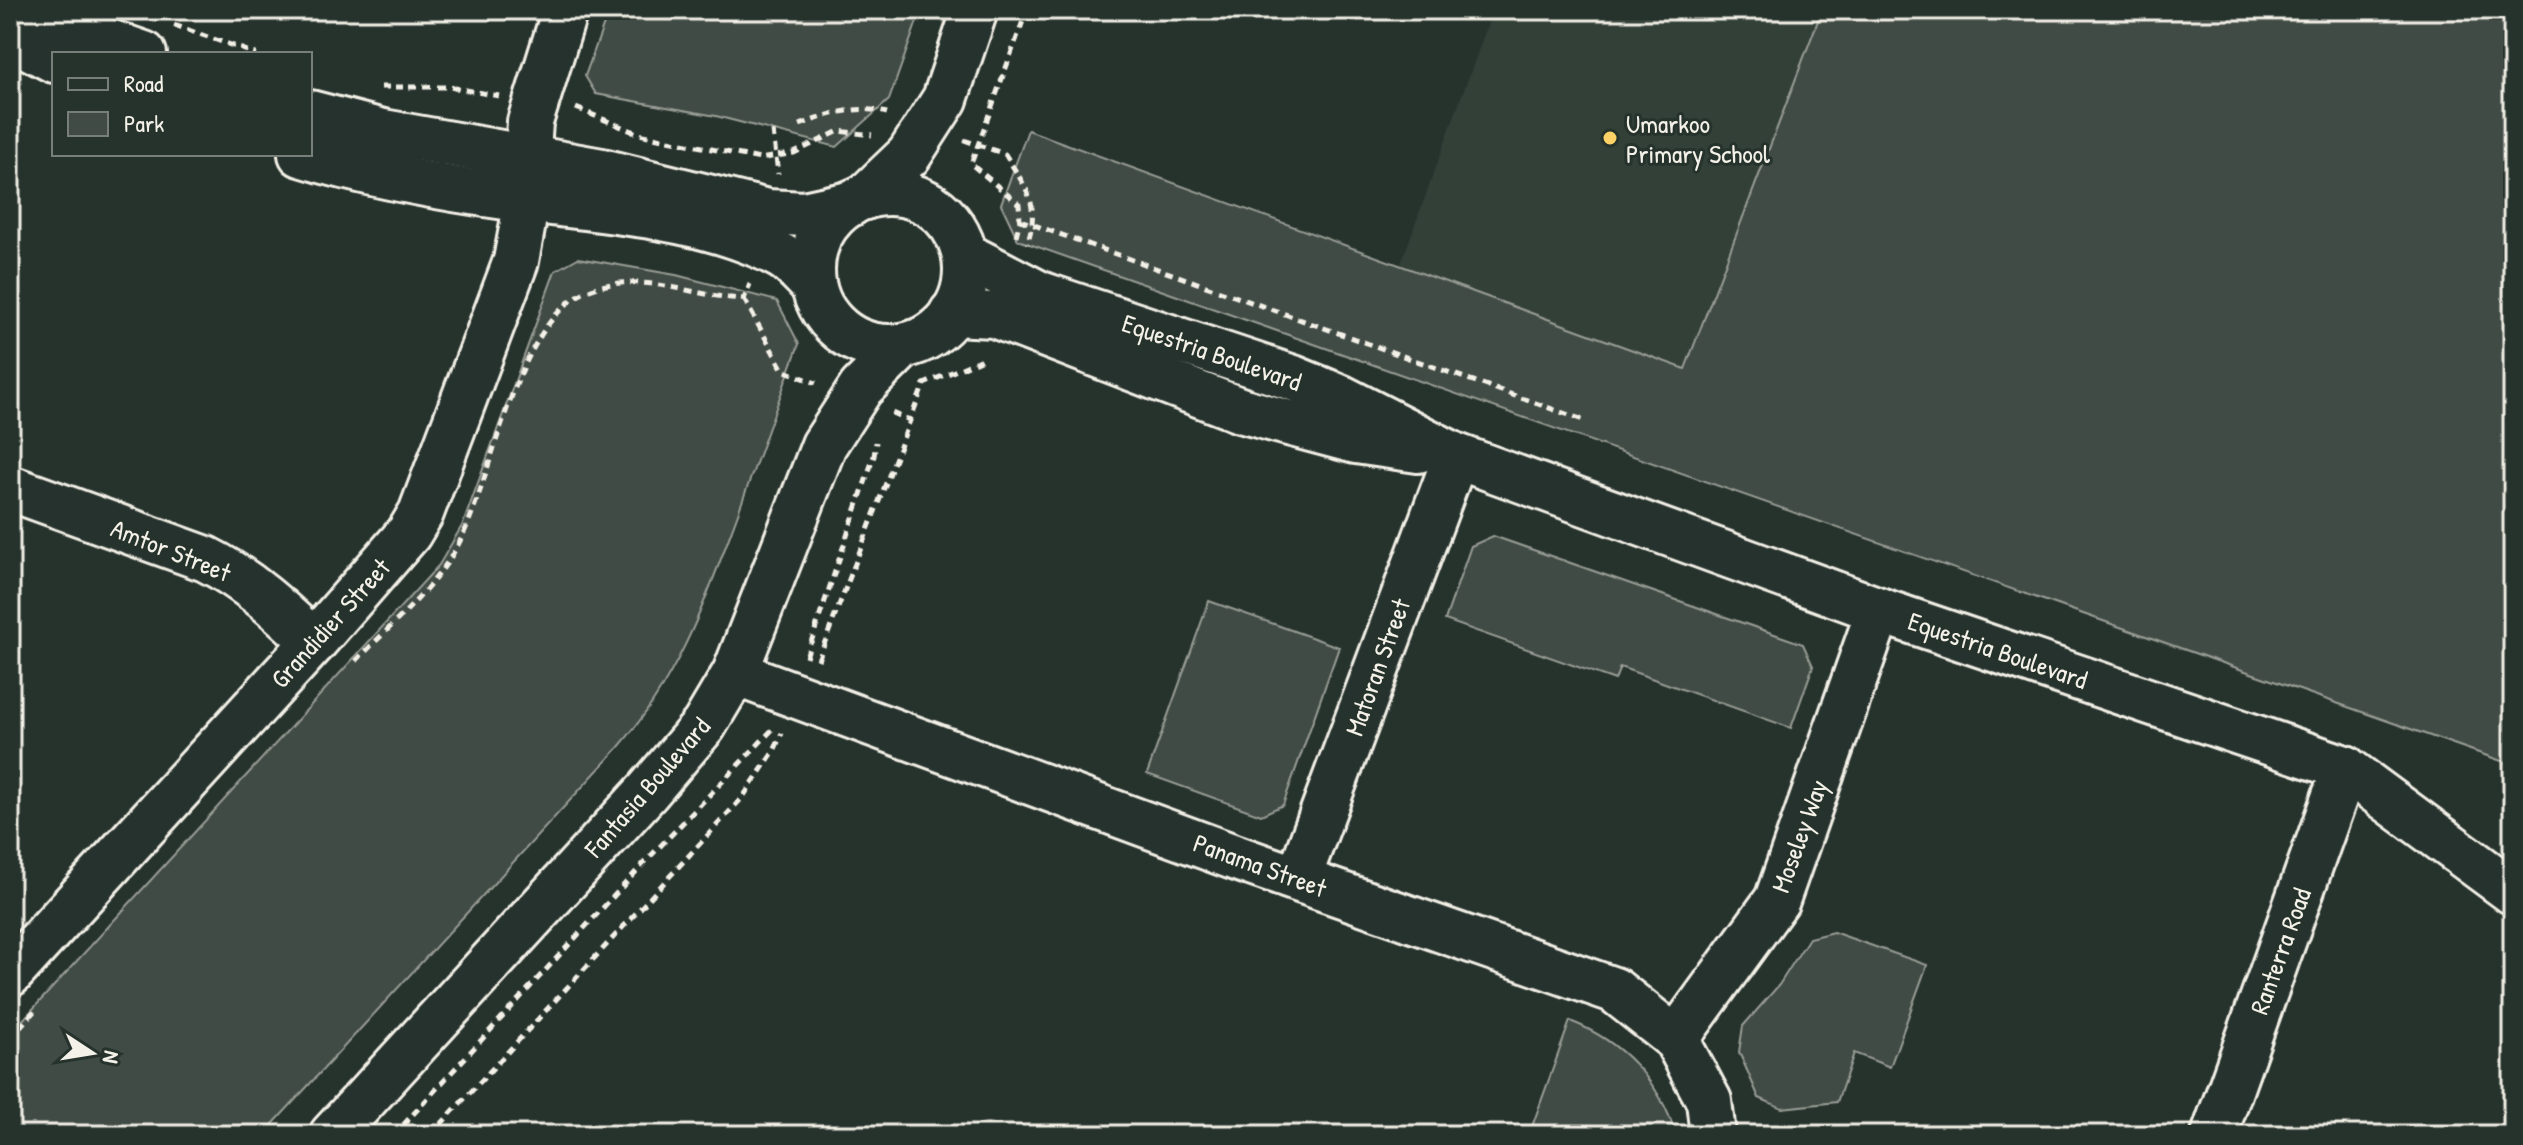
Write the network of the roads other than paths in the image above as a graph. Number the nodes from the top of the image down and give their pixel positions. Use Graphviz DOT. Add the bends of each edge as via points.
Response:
graph roads {
  1 [pos="17,10"];
  2 [pos="565,10"];
  3 [pos="975,10"];
  4 [pos="10,37"];
  5 [pos="152,37"];
  6 [pos="52,59"];
  7 [pos="312,114"];
  8 [pos="941,155"];
  9 [pos="309,156"];
  10 [pos="527,156"];
  11 [pos="525,199"];
  12 [pos="857,200"];
  13 [pos="938,210"];
  14 [pos="965,255"];
  15 [pos="812,284"];
  16 [pos="952,313"];
  17 [pos="834,324"];
  18 [pos="903,346"];
  19 [pos="857,399"];
  20 [pos="1456,456"];
  21 [pos="10,488"];
  22 [pos="1879,610"];
  23 [pos="314,642"];
  24 [pos="735,673"];
  25 [pos="2345,768"];
  26 [pos="1298,879"];
  27 [pos="2513,892"];
  28 [pos="10,974"];
  29 [pos="1676,1039"];
  30 [pos="332,1135"];
  31 [pos="1713,1135"];
  32 [pos="2214,1135"];
  1 -- 5 [label="street"];
  2 -- 10 [label="street, Grandidier Street" via="535,102"];
  3 -- 8 [label="street" via="945,99"];
  4 -- 6 [label="street"];
  7 -- 10 [label="street" via="383,132"];
  8 -- 12 [label="street" via="909,155"];
  8 -- 13 [label="street"];
  9 -- 11 [label="street" via="380,175"];
  10 -- 11 [label="street, Grandidier Street"];
  10 -- 12 [label="street" via="768,212 804,214"];
  11 -- 15 [label="street" via="644,214 724,233 783,256"];
  11 -- 23 [label="street, Grandidier Street" via="516,261 421,513"];
  12 -- 13 [label="street" via="891,192 916,197"];
  12 -- 15 [label="street" via="824,228 814,252"];
  13 -- 14 [label="street" via="955,230"];
  14 -- 16 [label="street" via="965,281"];
  14 -- 20 [label="street, Equestria Boulevard" via="1040,294 1342,398"];
  15 -- 17 [label="street"];
  16 -- 18 [label="street" via="925,338"];
  16 -- 20 [label="street, Equestria Boulevard" via="994,315 1240,410 1356,441"];
  17 -- 18 [label="street" via="865,344"];
  17 -- 19 [label="street, Fantasia Boulevard" via="837,374"];
  18 -- 19 [label="street" via="861,388"];
  19 -- 24 [label="street, Fantasia Boulevard" via="824,445"];
  20 -- 22 [label="street, Equestria Boulevard"];
  20 -- 26 [label="street, Matoran Street"];
  21 -- 23 [label="street, Amtor Street" via="206,559 235,574"];
  22 -- 25 [label="street, Equestria Boulevard"];
  22 -- 29 [label="street, Moseley Way" via="1777,900"];
  23 -- 28 [label="street, Grandidier Street"];
  24 -- 26 [label="street, Panama Street"];
  24 -- 30 [label="street, Fantasia Boulevard" via="704,725 648,791"];
  25 -- 27 [label="street, Equestria Boulevard"];
  25 -- 32 [label="street, Ranterra Road"];
  26 -- 29 [label="street, Panama Street" via="1614,990"];
  29 -- 31 [label="street, Panama Street" via="1709,1101"];
}
